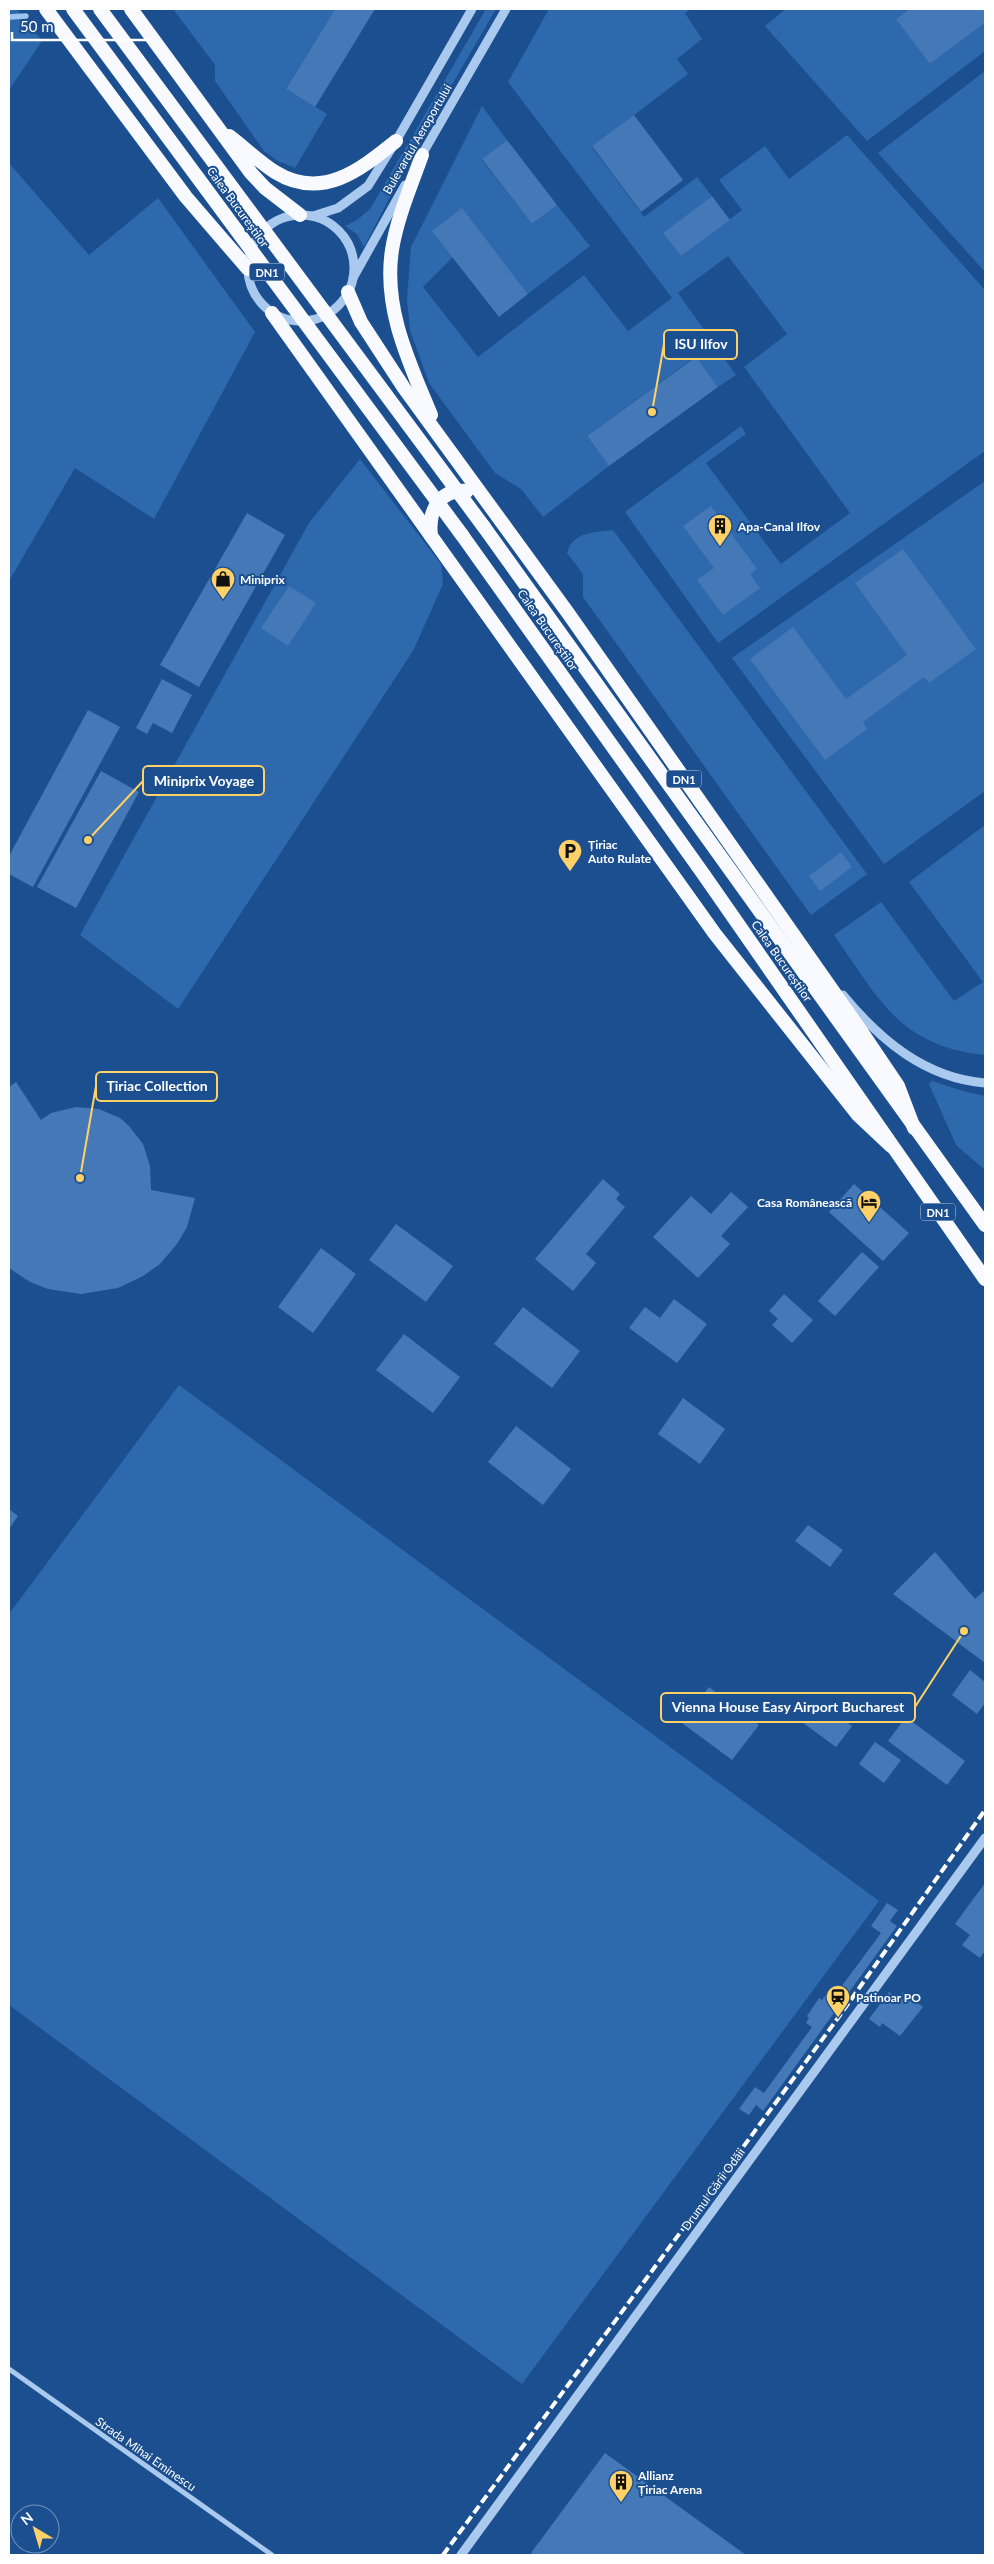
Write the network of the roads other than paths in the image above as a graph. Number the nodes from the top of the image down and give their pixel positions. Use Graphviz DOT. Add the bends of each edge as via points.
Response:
graph roads {
  1 [pos="46,9"];
  2 [pos="73,9"];
  3 [pos="100,9"];
  4 [pos="131,9"];
  5 [pos="472,9"];
  6 [pos="506,9"];
  7 [pos="215,124"];
  8 [pos="396,141"];
  9 [pos="422,156"];
  10 [pos="306,216"];
  11 [pos="248,269"];
  12 [pos="350,287"];
  13 [pos="272,312"];
  14 [pos="441,438"];
  15 [pos="484,497"];
  16 [pos="431,536"];
  17 [pos="798,941"];
  18 [pos="985,1083"];
  19 [pos="914,1128"];
  20 [pos="891,1146"];
  21 [pos="985,1224"];
  22 [pos="985,1279"];
  23 [pos="985,1838"];
  24 [pos="9,2369"];
  25 [pos="272,2555"];
  26 [pos="461,2555"];
  1 -- 11 [label="highway, DN1" via="186,198"];
  2 -- 20 [label="highway, Calea Bucureștilor / DN1, bridge" via="462,535 704,875"];
  3 -- 19 [label="highway, Calea Bucureștilor / DN1, bridge" via="484,527"];
  4 -- 7 [label="highway, DN1"];
  5 -- 8 [label="street, Bulevardul Aeroportului"];
  6 -- 9 [label="street, Bulevardul Aeroportului"];
  7 -- 8 [label="highway" via="275,172 296,182 316,184 349,175"];
  7 -- 10 [label="highway, DN1" via="251,174 265,188"];
  8 -- 10 [label="street, Bulevardul Aeroportului" via="374,178 360,194 338,208"];
  9 -- 12 [label="street, Bulevardul Aeroportului"];
  9 -- 14 [label="highway" via="397,229 390,268 391,292 404,348"];
  10 -- 11 [label="street, DN1" via="280,220 264,230 253,246"];
  10 -- 12 [label="street, DN1" via="325,221 350,248 353,261"];
  11 -- 13 [label="street, DN1" via="256,297"];
  12 -- 13 [label="street, DN1" via="337,306 318,318 289,320"];
  12 -- 14 [label="highway, DN1" via="369,336"];
  13 -- 16 [label="highway, DN1"];
  14 -- 15 [label="highway, DN1"];
  15 -- 16 [label="highway" via="460,490 447,494 435,505 429,520"];
  15 -- 17 [label="highway, DN1"];
  16 -- 20 [label="highway, DN1" via="715,934 858,1115"];
  17 -- 18 [label="street" via="861,1016 905,1056 933,1071"];
  17 -- 19 [label="highway, DN1" via="898,1086"];
  19 -- 21 [label="highway, Calea Bucureștilor / DN1"];
  20 -- 22 [label="highway, Calea Bucureștilor / DN1"];
  23 -- 26 [label="street, Drumul Gării Odăii"];
  24 -- 25 [label="street, Strada Mihai Eminescu"];
}
